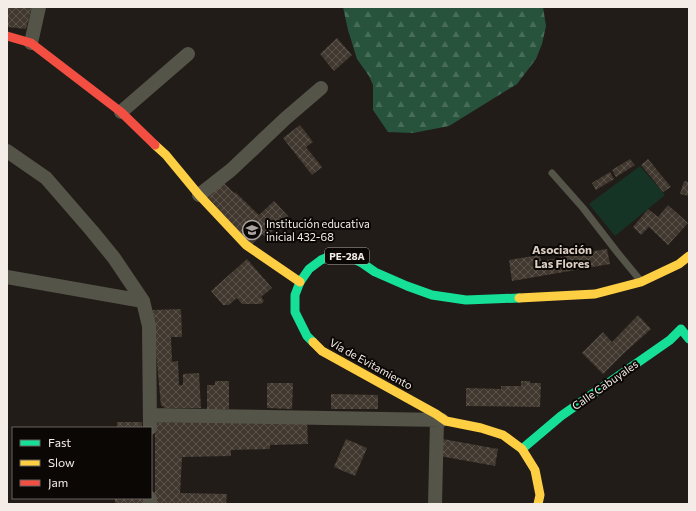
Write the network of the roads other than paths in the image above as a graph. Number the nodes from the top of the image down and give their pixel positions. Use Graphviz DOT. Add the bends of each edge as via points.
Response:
graph roads {
  1 [pos="39,7"];
  2 [pos="7,36"];
  3 [pos="31,43"];
  4 [pos="188,54"];
  5 [pos="321,88"];
  6 [pos="121,112"];
  7 [pos="7,151"];
  8 [pos="552,173"];
  9 [pos="199,195"];
  10 [pos="689,256"];
  11 [pos="7,277"];
  12 [pos="300,282"];
  13 [pos="641,282"];
  14 [pos="143,301"];
  15 [pos="686,329"];
  16 [pos="442,420"];
  17 [pos="150,421"];
  18 [pos="522,449"];
  19 [pos="435,504"];
  20 [pos="538,504"];
  1 -- 3 [label="street"];
  2 -- 3 [label="main road"];
  3 -- 6 [label="main road"];
  4 -- 6 [label="street"];
  5 -- 9 [label="street" via="231,170"];
  6 -- 9 [label="main road" via="166,155"];
  7 -- 14 [label="street" via="46,178 114,258"];
  8 -- 13 [label="lane"];
  9 -- 12 [label="main road" via="246,245"];
  10 -- 13 [label="main road, Vía de Evitamiento / PE-28A" via="679,264"];
  11 -- 14 [label="street"];
  12 -- 13 [label="main road, Vía de Evitamiento / PE-28A" via="309,269 333,255 348,256 375,272 432,295 466,300 595,294"];
  12 -- 16 [label="main road, Vía de Evitamiento / PE-28A" via="295,295 295,312 307,336 322,351 436,414"];
  14 -- 17 [label="street" via="149,326"];
  15 -- 18 [label="main road, Calle Cabuyales" via="561,416"];
  16 -- 17 [label="street"];
  16 -- 18 [label="main road, Vía de Evitamiento / PE-28A" via="503,435"];
  16 -- 19 [label="street"];
  18 -- 20 [label="main road, Vía de Evitamiento / PE-28A" via="535,470 540,495"];
}
